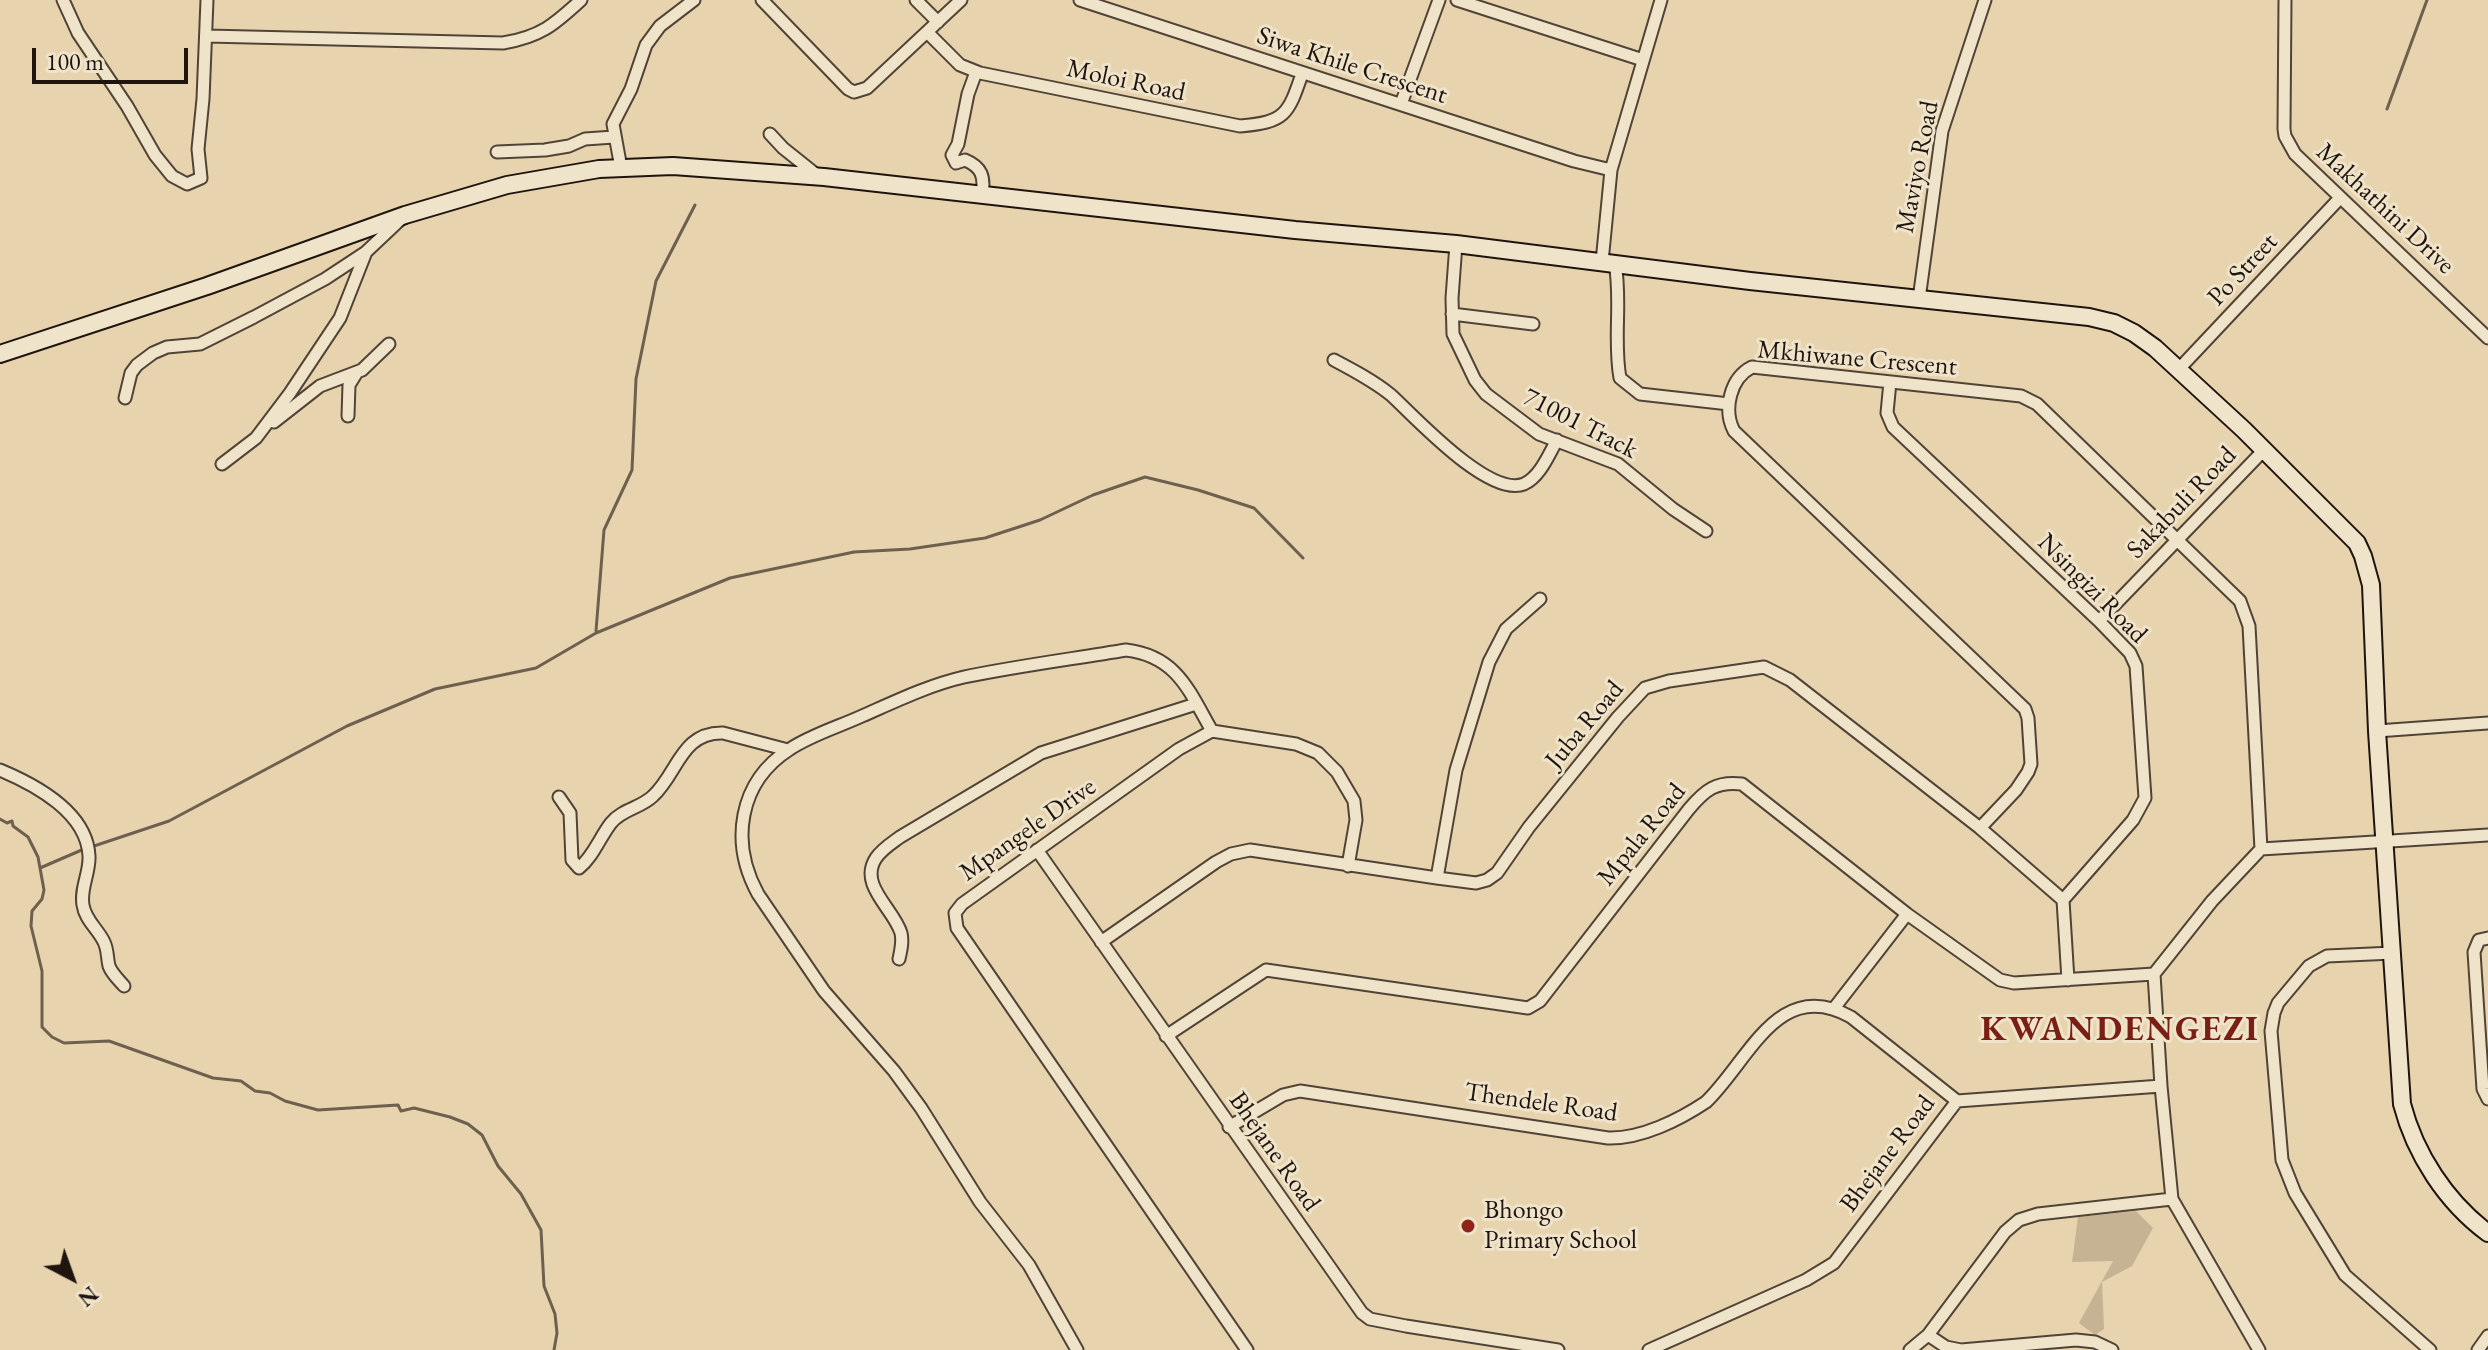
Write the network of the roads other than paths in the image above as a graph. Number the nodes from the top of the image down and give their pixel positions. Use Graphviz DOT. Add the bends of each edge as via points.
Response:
graph roads {
  1 [pos="63,0"];
  2 [pos="207,0"];
  3 [pos="581,0"];
  4 [pos="694,0"];
  5 [pos="762,0"];
  6 [pos="916,0"];
  7 [pos="961,0"];
  8 [pos="1080,0"];
  9 [pos="1439,0"];
  10 [pos="1457,0"];
  11 [pos="1661,0"];
  12 [pos="1985,0"];
  13 [pos="2285,0"];
  14 [pos="938,22"];
  15 [pos="928,33"];
  16 [pos="207,36"];
  17 [pos="1643,60"];
  18 [pos="976,72"];
  19 [pos="1302,74"];
  20 [pos="1401,104"];
  21 [pos="770,134"];
  22 [pos="614,137"];
  23 [pos="497,152"];
  24 [pos="621,168"];
  25 [pos="1611,170"];
  26 [pos="819,177"];
  27 [pos="982,195"];
  28 [pos="2339,199"];
  29 [pos="405,215"];
  30 [pos="1456,244"];
  31 [pos="366,252"];
  32 [pos="1608,263"];
  33 [pos="1919,299"];
  34 [pos="1452,314"];
  35 [pos="1533,324"];
  36 [pos="2488,338"];
  37 [pos="389,344"];
  38 [pos="0,354"];
  39 [pos="1334,360"];
  40 [pos="2178,370"];
  41 [pos="358,371"];
  42 [pos="1890,382"];
  43 [pos="125,398"];
  44 [pos="1729,404"];
  45 [pos="348,416"];
  46 [pos="266,426"];
  47 [pos="1557,440"];
  48 [pos="2264,450"];
  49 [pos="222,464"];
  50 [pos="1706,531"];
  51 [pos="2177,541"];
  52 [pos="1540,599"];
  53 [pos="2099,621"];
  54 [pos="1196,704"];
  55 [pos="2488,723"];
  56 [pos="1212,731"];
  57 [pos="2377,731"];
  58 [pos="788,750"];
  59 [pos="0,770"];
  60 [pos="559,797"];
  61 [pos="1980,828"];
  62 [pos="2488,835"];
  63 [pos="2385,841"];
  64 [pos="2261,849"];
  65 [pos="1037,850"];
  66 [pos="1348,866"];
  67 [pos="1437,878"];
  68 [pos="2063,900"];
  69 [pos="1907,914"];
  70 [pos="2488,938"];
  71 [pos="1101,942"];
  72 [pos="2393,953"];
  73 [pos="899,959"];
  74 [pos="2154,974"];
  75 [pos="2068,980"];
  76 [pos="124,986"];
  77 [pos="1835,1007"];
  78 [pos="1166,1036"];
  79 [pos="2161,1086"];
  80 [pos="2488,1099"];
  81 [pos="1957,1101"];
  82 [pos="1229,1127"];
  83 [pos="2172,1199"];
  84 [pos="2488,1233"];
  85 [pos="1928,1335"];
  86 [pos="2488,1336"];
  87 [pos="2084,1346"];
  88 [pos="1077,1350"];
  89 [pos="1247,1350"];
  90 [pos="1558,1350"];
  91 [pos="1649,1350"];
  92 [pos="1910,1350"];
  93 [pos="2112,1350"];
  94 [pos="2259,1350"];
  95 [pos="2430,1350"];
  96 [pos="2478,1350"];
  1 -- 16 [label="street" via="78,33 165,168 187,184 201,178 198,149"];
  2 -- 16 [label="street"];
  3 -- 16 [label="street" via="549,29 503,43"];
  4 -- 22 [label="street" via="660,26 646,45 613,124"];
  5 -- 15 [label="street" via="854,92 867,88"];
  6 -- 14 [label="street"];
  7 -- 14 [label="street"];
  8 -- 19 [label="street, Siwa Khile Crescent"];
  9 -- 20 [label="street"];
  10 -- 17 [label="street"];
  11 -- 17 [label="street"];
  12 -- 33 [label="street, Maviyo Road" via="1942,131"];
  13 -- 28 [label="street, Makhathini Drive" via="2285,136 2295,154"];
  14 -- 15 [label="street"];
  15 -- 18 [label="street, Moloi Road" via="950,57"];
  17 -- 25 [label="street"];
  18 -- 19 [label="street, Moloi Road" via="1240,126 1265,124 1285,114"];
  18 -- 27 [label="street" via="952,155 956,163 976,165 984,179"];
  19 -- 20 [label="street, Siwa Khile Crescent"];
  20 -- 25 [label="street, Siwa Khile Crescent"];
  21 -- 26 [label="street"];
  22 -- 23 [label="street" via="545,150"];
  22 -- 24 [label="street"];
  24 -- 26 [label="street" via="673,166"];
  24 -- 29 [label="street" via="507,185"];
  25 -- 32 [label="street"];
  26 -- 27 [label="street"];
  27 -- 30 [label="street"];
  28 -- 36 [label="street, Makhathini Drive"];
  28 -- 40 [label="street, Po Street"];
  29 -- 31 [label="street"];
  29 -- 38 [label="street"];
  30 -- 32 [label="street"];
  30 -- 34 [label="street, 71001 Track"];
  31 -- 43 [label="street" via="219,335 153,353 131,373"];
  31 -- 46 [label="street" via="340,318"];
  32 -- 33 [label="street"];
  32 -- 44 [label="street" via="1618,282 1620,378 1640,394"];
  33 -- 40 [label="street" via="2034,309 2114,323 2155,348"];
  34 -- 35 [label="street"];
  34 -- 47 [label="street, 71001 Track" via="1458,349 1486,394 1525,426"];
  37 -- 41 [label="street"];
  39 -- 47 [label="street" via="1389,394 1450,451 1503,485 1531,480"];
  40 -- 48 [label="street"];
  41 -- 45 [label="street" via="349,385"];
  41 -- 46 [label="street" via="320,386"];
  42 -- 44 [label="street, Mkhiwane Crescent" via="1752,367 1738,376"];
  42 -- 51 [label="street, Mkhiwane Crescent" via="2031,400"];
  42 -- 53 [label="street, Nsingizi Road" via="1887,413 1893,427"];
  44 -- 61 [label="street" via="1731,426 1743,441 2025,709 2028,772"];
  46 -- 49 [label="street"];
  47 -- 50 [label="street, 71001 Track" via="1618,464"];
  48 -- 51 [label="street, Sakabuli Road"];
  48 -- 57 [label="street" via="2355,541 2363,556 2371,585"];
  51 -- 53 [label="street, Sakabuli Road"];
  51 -- 64 [label="street, Mkhiwane Crescent" via="2240,601 2248,618"];
  52 -- 67 [label="street" via="1506,629 1489,662 1461,750"];
  53 -- 68 [label="street, Nsingizi Road" via="2136,666 2145,798 2133,820"];
  54 -- 56 [label="street"];
  54 -- 58 [label="street" via="1186,685 1161,660 1126,650 962,678"];
  54 -- 73 [label="street" via="1041,753 882,852 871,875 876,894 901,934"];
  55 -- 57 [label="street"];
  56 -- 65 [label="street, Mpangele Drive"];
  56 -- 66 [label="street" via="1307,747 1337,772 1356,812"];
  57 -- 63 [label="street"];
  58 -- 60 [label="street" via="723,733 694,742 651,798 616,818 579,868 572,860 570,813"];
  58 -- 88 [label="street" via="750,793 741,846 749,877 824,991 921,1108 980,1202 1029,1265"];
  59 -- 76 [label="street" via="44,793 82,829 89,855 83,905 105,942 110,970"];
  61 -- 67 [label="street, Juba Road" via="1790,680 1764,667 1748,668 1645,688 1497,873 1476,883"];
  61 -- 68 [label="street, Juba Road"];
  62 -- 63 [label="street"];
  63 -- 64 [label="street"];
  63 -- 72 [label="street"];
  64 -- 74 [label="street"];
  65 -- 71 [label="street, Bhejane Road"];
  65 -- 89 [label="street, Mpangele Drive" via="962,904 955,913 957,928"];
  66 -- 67 [label="street, Juba Road"];
  66 -- 71 [label="street, Juba Road" via="1250,850 1231,854"];
  68 -- 75 [label="street"];
  69 -- 75 [label="street, Mpala Road" via="2000,980"];
  69 -- 77 [label="street"];
  69 -- 78 [label="street, Mpala Road" via="1742,784 1720,783 1689,809 1535,1005 1266,970"];
  70 -- 80 [label="street" via="2479,940 2474,952 2483,1089"];
  71 -- 78 [label="street, Bhejane Road"];
  72 -- 84 [label="street" via="2407,1122 2421,1155 2454,1203"];
  72 -- 95 [label="street" via="2317,960 2278,1003 2271,1031 2280,1148 2286,1174 2345,1275"];
  74 -- 75 [label="street, Mpala Road"];
  74 -- 79 [label="street"];
  77 -- 81 [label="street"];
  77 -- 82 [label="street, Thendele Road" via="1792,1010 1774,1020 1706,1102 1632,1136 1608,1138 1300,1091 1283,1095"];
  78 -- 82 [label="street, Bhejane Road"];
  79 -- 81 [label="street"];
  79 -- 83 [label="street"];
  81 -- 91 [label="street, Bhejane Road" via="1834,1263"];
  82 -- 90 [label="street, Bhejane Road" via="1370,1319"];
  83 -- 85 [label="street" via="2019,1220"];
  83 -- 94 [label="street"];
  85 -- 87 [label="street" via="1961,1350"];
  85 -- 92 [label="street"];
  86 -- 96 [label="street"];
  87 -- 93 [label="street" via="2095,1342"];
}
